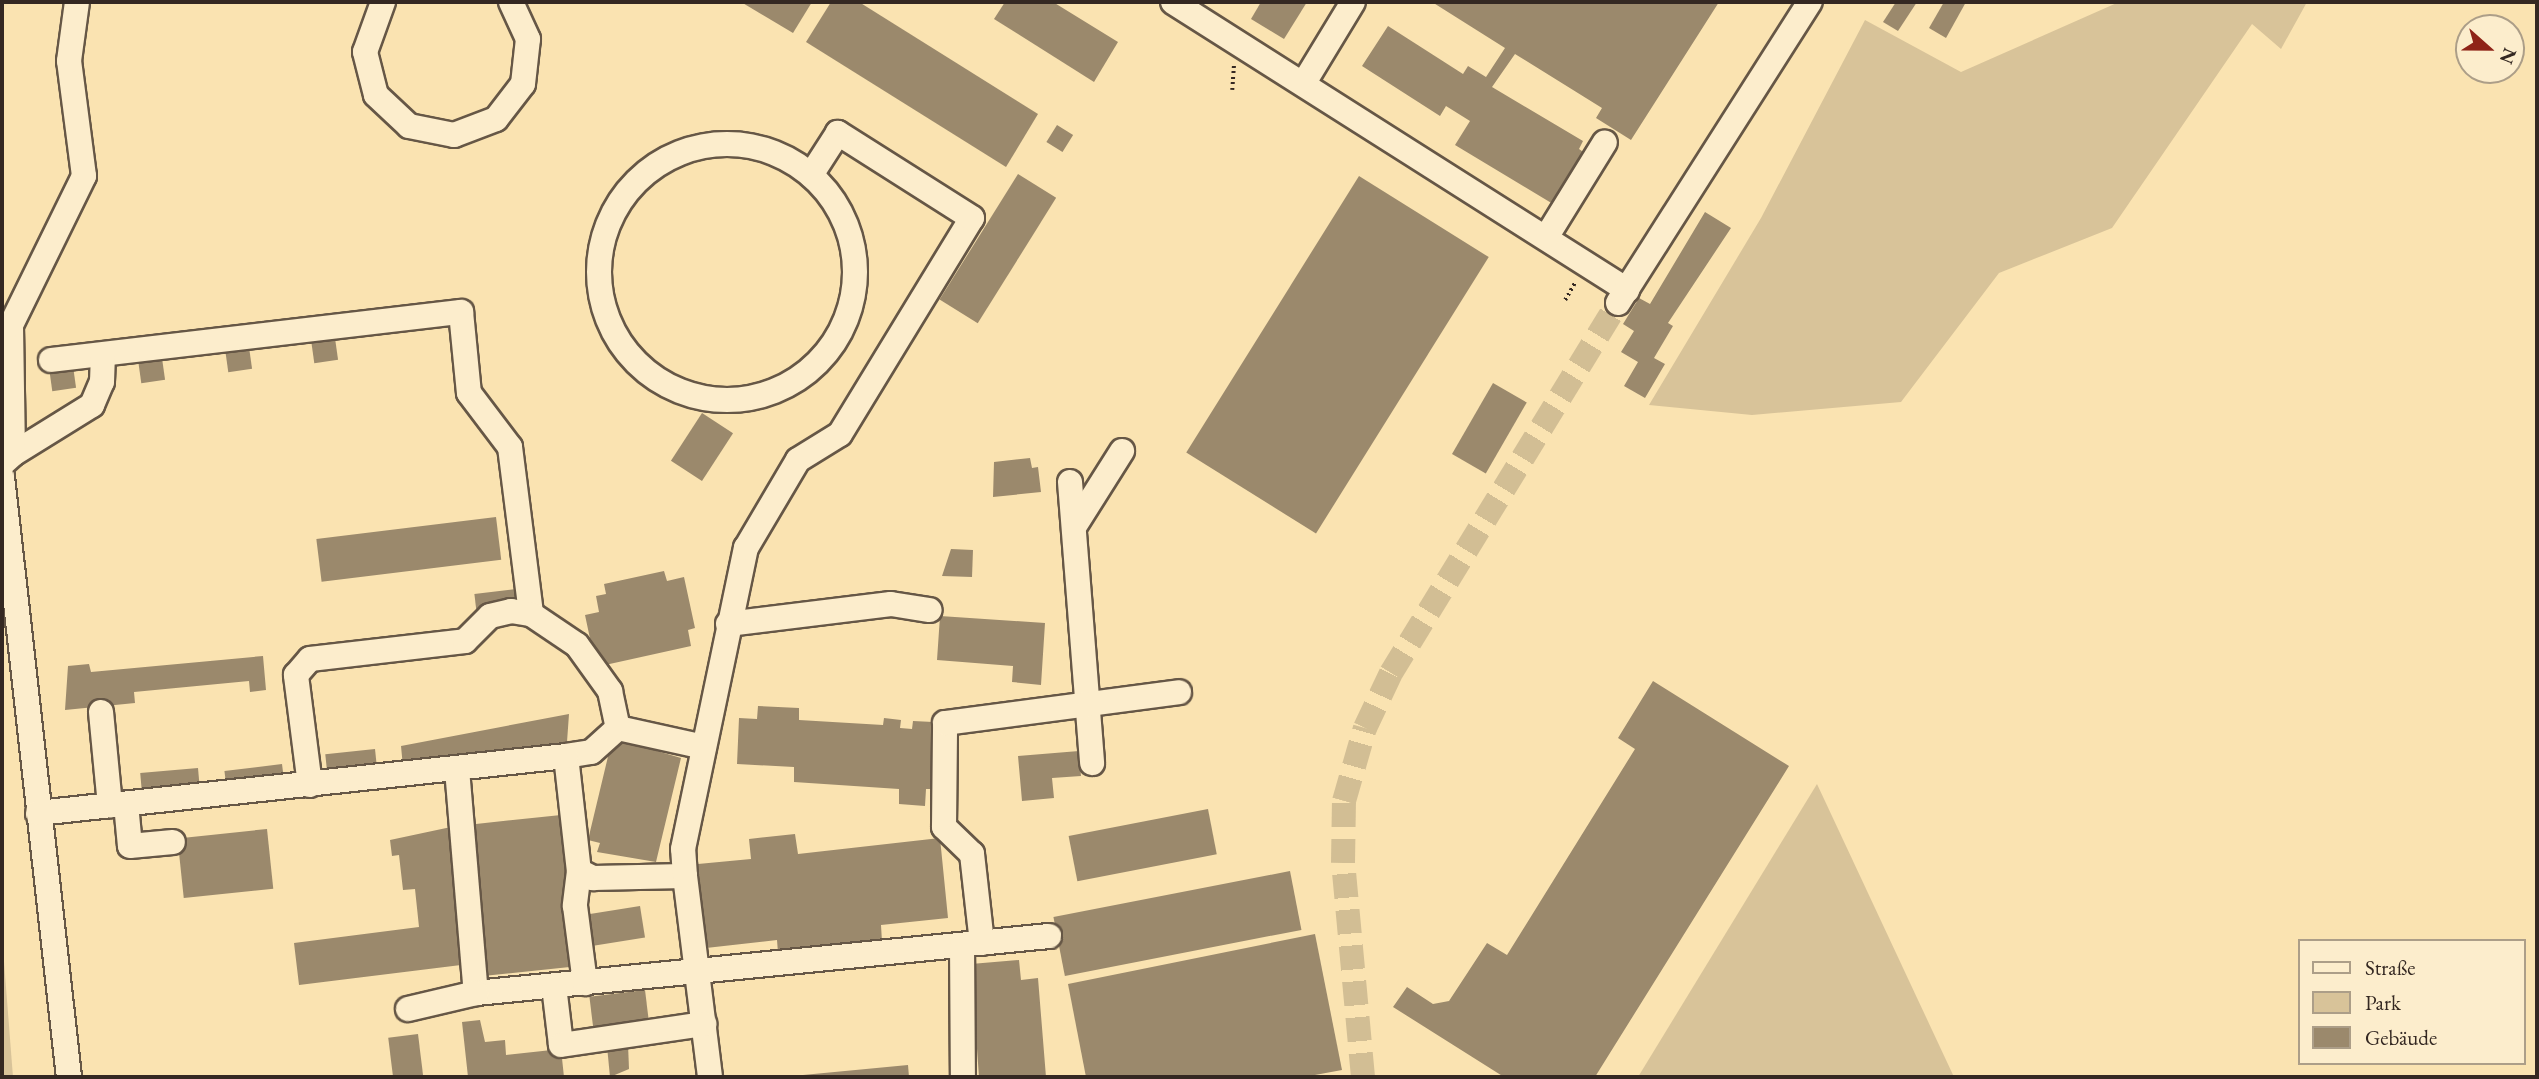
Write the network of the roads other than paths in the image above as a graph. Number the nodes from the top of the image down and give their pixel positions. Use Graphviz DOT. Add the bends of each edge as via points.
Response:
graph roads {
  1 [pos="77,2"];
  2 [pos="383,2"];
  3 [pos="512,2"];
  4 [pos="1173,2"];
  5 [pos="1353,2"];
  6 [pos="1810,2"];
  7 [pos="1304,81"];
  8 [pos="1605,142"];
  9 [pos="811,175"];
  10 [pos="1547,236"];
  11 [pos="103,355"];
  12 [pos="51,360"];
  13 [pos="1122,452"];
  14 [pos="7,459"];
  15 [pos="2,477"];
  16 [pos="1070,482"];
  17 [pos="1074,527"];
  18 [pos="6,578"];
  19 [pos="930,610"];
  20 [pos="531,614"];
  21 [pos="728,624"];
  22 [pos="1179,692"];
  23 [pos="1088,704"];
  24 [pos="101,712"];
  25 [pos="618,728"];
  26 [pos="704,747"];
  27 [pos="566,757"];
  28 [pos="1092,763"];
  29 [pos="457,769"];
  30 [pos="310,785"];
  31 [pos="118,805"];
  32 [pos="38,813"];
  33 [pos="173,842"];
  34 [pos="579,871"];
  35 [pos="685,876"];
  36 [pos="1049,936"];
  37 [pos="972,944"];
  38 [pos="697,972"];
  39 [pos="585,983"];
  40 [pos="554,986"];
  41 [pos="476,993"];
  42 [pos="408,1009"];
  43 [pos="704,1024"];
  44 [pos="69,1077"];
  45 [pos="710,1077"];
  46 [pos="963,1077"];
  1 -- 14 [label="lane" via="68,61 84,176 11,325"];
  2 -- 3 [label="lane" via="365,52 376,95 409,126 454,135 496,119 523,84 528,39"];
  4 -- 7 [label="lane"];
  5 -- 7 [label="lane"];
  6 -- 10 [label="lane" via="1622,296"];
  7 -- 10 [label="lane"];
  8 -- 10 [label="lane"];
  9 -- 9 [label="lane" via="779,155 723,144 668,159 630,188 606,229 599,286 618,340 643,369 693,396 731,401 786,386 817,364 848,315 854,258 840,213"];
  9 -- 21 [label="lane" via="838,133 972,218 840,435 798,460 746,548"];
  11 -- 12 [label="lane"];
  11 -- 14 [label="lane" via="102,382 92,405"];
  11 -- 20 [label="lane" via="461,313 468,393 510,447"];
  13 -- 17 [label="lane"];
  15 -- 18 [label="lane"];
  16 -- 17 [label="lane"];
  17 -- 23 [label="lane"];
  18 -- 32 [label="lane"];
  19 -- 21 [label="lane" via="891,604"];
  20 -- 25 [label="lane" via="577,645 610,691"];
  20 -- 30 [label="lane" via="490,616 465,641 310,659 296,675"];
  21 -- 26 [label="lane"];
  22 -- 23 [label="lane"];
  23 -- 28 [label="lane"];
  23 -- 37 [label="lane" via="945,723 944,827 972,854"];
  24 -- 31 [label="lane"];
  25 -- 26 [label="lane"];
  25 -- 27 [label="lane" via="591,751"];
  26 -- 35 [label="lane" via="683,849"];
  27 -- 29 [label="lane"];
  27 -- 34 [label="lane"];
  29 -- 30 [label="lane"];
  29 -- 41 [label="lane"];
  30 -- 31 [label="lane"];
  31 -- 32 [label="lane"];
  31 -- 33 [label="lane" via="130,846"];
  32 -- 44 [label="lane"];
  34 -- 35 [label="lane" via="593,878"];
  34 -- 39 [label="lane" via="575,906"];
  35 -- 38 [label="lane"];
  36 -- 37 [label="lane"];
  37 -- 38 [label="lane"];
  37 -- 46 [label="lane"];
  38 -- 39 [label="lane"];
  38 -- 43 [label="lane"];
  39 -- 40 [label="lane"];
  40 -- 41 [label="lane"];
  40 -- 43 [label="lane" via="561,1045"];
  41 -- 42 [label="lane"];
  43 -- 45 [label="lane"];
}
